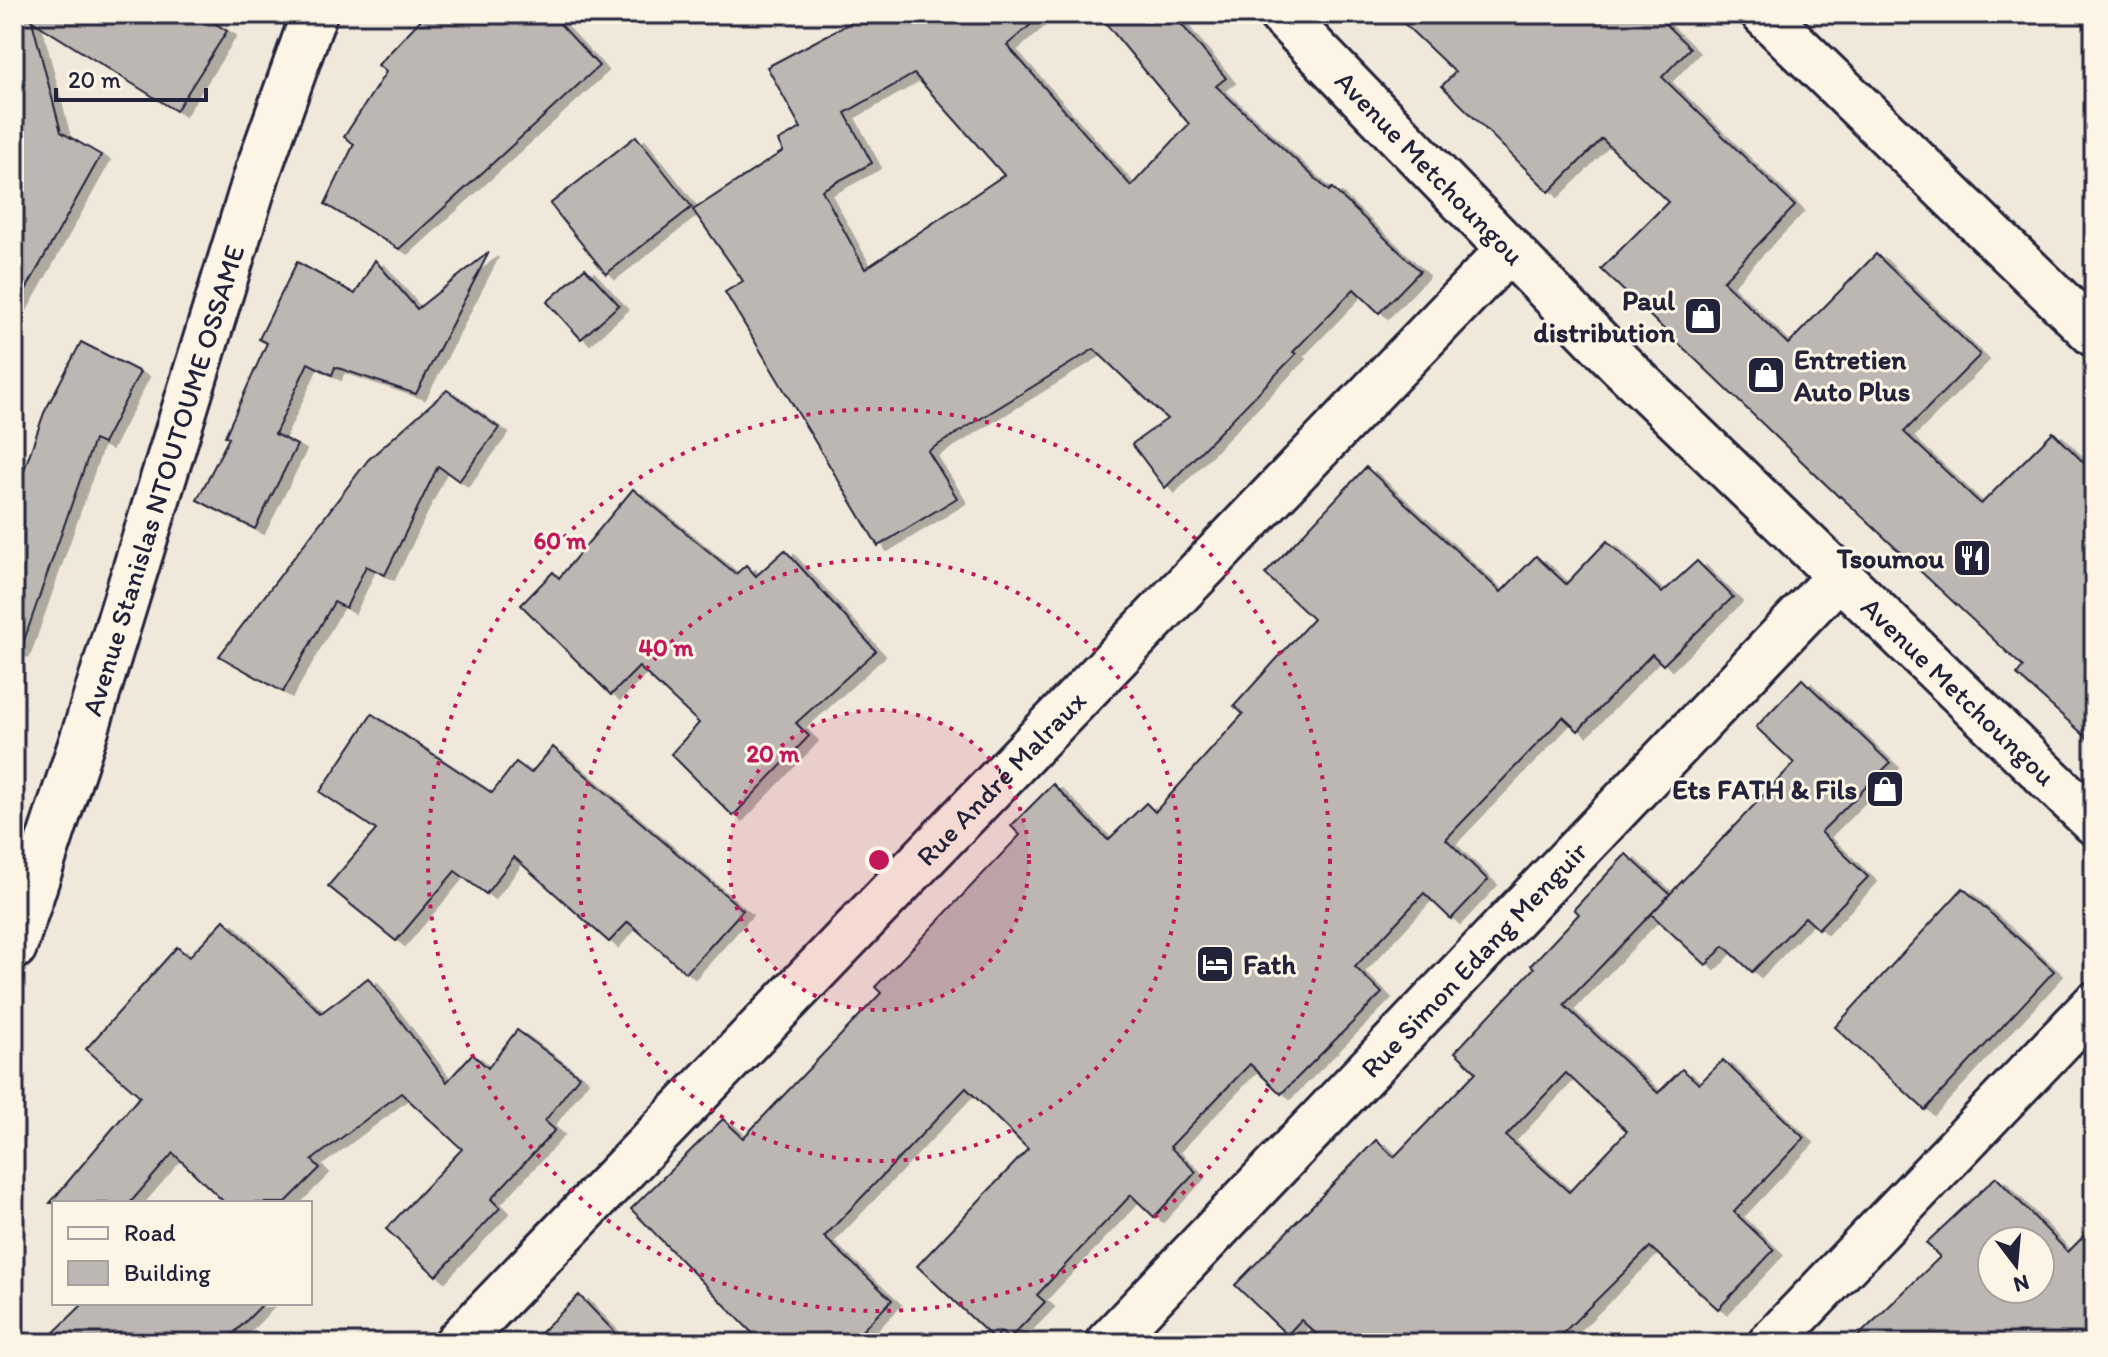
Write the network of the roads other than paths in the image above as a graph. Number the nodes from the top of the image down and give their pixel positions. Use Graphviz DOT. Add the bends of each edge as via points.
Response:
graph roads {
  1 [pos="314,14"];
  2 [pos="1281,14"];
  3 [pos="1764,14"];
  4 [pos="1510,249"];
  5 [pos="2094,334"];
  6 [pos="1839,576"];
  7 [pos="2094,822"];
  8 [pos="14,947"];
  9 [pos="2094,1005"];
  10 [pos="457,1343"];
  11 [pos="1108,1343"];
  12 [pos="1771,1343"];
  1 -- 8 [label="street, Avenue Stanislas NTOUTOUME OSSAME" via="258,171"];
  2 -- 4 [label="street, Avenue Metchoungou"];
  3 -- 5 [label="street"];
  4 -- 6 [label="street, Avenue Metchoungou" via="1620,364"];
  4 -- 10 [label="street, Rue André Malraux"];
  6 -- 7 [label="street, Avenue Metchoungou"];
  6 -- 11 [label="street, Rue Simon Edang Menguir"];
  9 -- 12 [label="street"];
}
